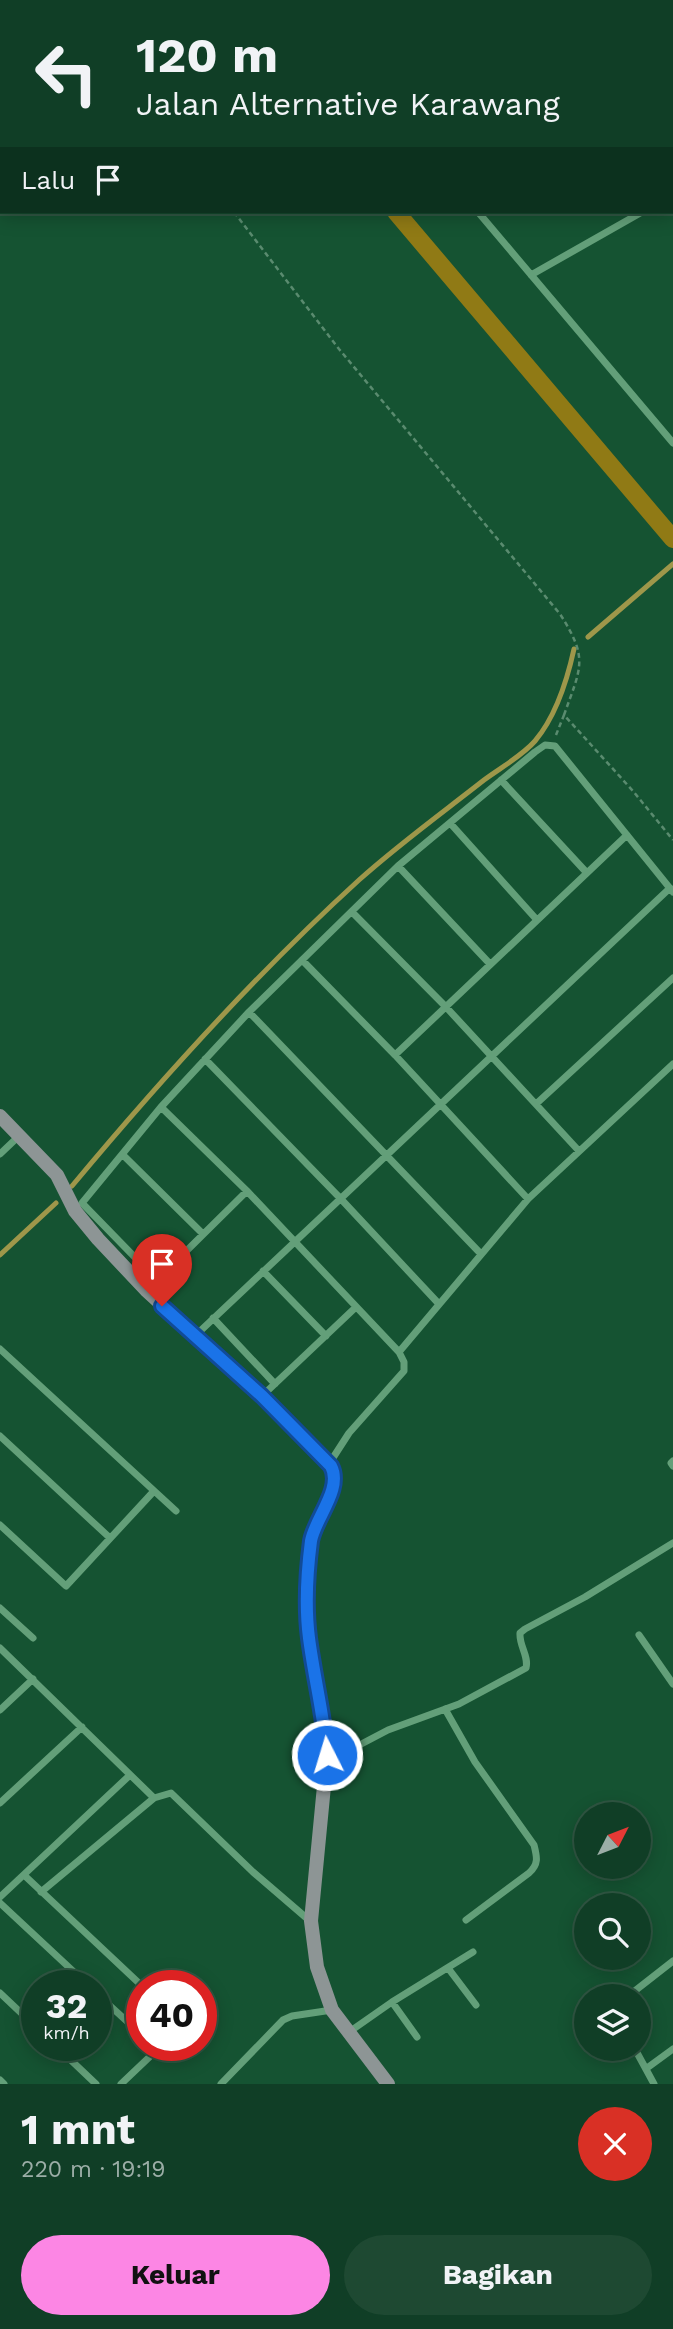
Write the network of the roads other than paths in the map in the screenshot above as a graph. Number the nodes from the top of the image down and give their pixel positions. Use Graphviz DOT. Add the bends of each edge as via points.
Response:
graph roads {
  1 [pos="480,214"];
  2 [pos="638,214"];
  3 [pos="531,275"];
  4 [pos="673,443"];
  5 [pos="502,780"];
  6 [pos="450,823"];
  7 [pos="627,835"];
  8 [pos="398,866"];
  9 [pos="587,873"];
  10 [pos="672,890"];
  11 [pos="352,912"];
  12 [pos="537,920"];
  13 [pos="302,961"];
  14 [pos="490,964"];
  15 [pos="673,978"];
  16 [pos="446,1007"];
  17 [pos="249,1012"];
  18 [pos="395,1055"];
  19 [pos="491,1056"];
  20 [pos="205,1059"];
  21 [pos="673,1064"];
  22 [pos="440,1104"];
  23 [pos="536,1104"];
  24 [pos="162,1107"];
  25 [pos="0,1116"];
  26 [pos="20,1135"];
  27 [pos="579,1151"];
  28 [pos="0,1154"];
  29 [pos="388,1154"];
  30 [pos="123,1155"];
  31 [pos="247,1191"];
  32 [pos="340,1198"];
  33 [pos="528,1199"];
  34 [pos="203,1234"];
  35 [pos="294,1242"];
  36 [pos="481,1254"];
  37 [pos="263,1271"];
  38 [pos="157,1280"];
  39 [pos="146,1290"];
  40 [pos="439,1304"];
  41 [pos="356,1307"];
  42 [pos="213,1318"];
  43 [pos="195,1336"];
  44 [pos="326,1336"];
  45 [pos="0,1349"];
  46 [pos="399,1352"];
  47 [pos="275,1384"];
  48 [pos="262,1396"];
  49 [pos="0,1436"];
  50 [pos="329,1464"];
  51 [pos="154,1491"];
  52 [pos="176,1511"];
  53 [pos="0,1525"];
  54 [pos="110,1538"];
  55 [pos="673,1543"];
  56 [pos="0,1608"];
  57 [pos="639,1635"];
  58 [pos="33,1638"];
  59 [pos="0,1648"];
  60 [pos="673,1666"];
  61 [pos="664,1671"];
  62 [pos="33,1679"];
  63 [pos="673,1684"];
  64 [pos="445,1709"];
  65 [pos="0,1710"];
  66 [pos="82,1727"];
  67 [pos="327,1763"];
  68 [pos="130,1775"];
  69 [pos="154,1798"];
  70 [pos="0,1803"];
  71 [pos="24,1875"];
  72 [pos="41,1892"];
  73 [pos="0,1898"];
  74 [pos="0,1903"];
  75 [pos="466,1920"];
  76 [pos="311,1921"];
  77 [pos="473,1952"];
  78 [pos="673,1961"];
  79 [pos="448,1968"];
  80 [pos="72,1970"];
  81 [pos="126,1971"];
  82 [pos="643,1984"];
  83 [pos="0,1993"];
  84 [pos="392,2002"];
  85 [pos="476,2005"];
  86 [pos="112,2008"];
  87 [pos="332,2010"];
  88 [pos="21,2013"];
  89 [pos="126,2020"];
  90 [pos="348,2033"];
  91 [pos="416,2038"];
  92 [pos="673,2049"];
  93 [pos="72,2061"];
  94 [pos="143,2061"];
  95 [pos="643,2061"];
  96 [pos="647,2068"];
  97 [pos="0,2080"];
  98 [pos="4,2084"];
  99 [pos="96,2084"];
  100 [pos="121,2084"];
  101 [pos="221,2084"];
  102 [pos="388,2084"];
  103 [pos="654,2084"];
  1 -- 3 [label="street"];
  2 -- 3 [label="street"];
  3 -- 4 [label="street"];
  5 -- 6 [label="street"];
  5 -- 7 [label="street" via="552,744"];
  5 -- 9 [label="street"];
  6 -- 8 [label="street"];
  6 -- 12 [label="street"];
  7 -- 9 [label="street"];
  7 -- 10 [label="street"];
  8 -- 11 [label="street"];
  8 -- 14 [label="street"];
  9 -- 12 [label="street"];
  10 -- 19 [label="street"];
  11 -- 13 [label="street"];
  11 -- 16 [label="street"];
  12 -- 14 [label="street"];
  13 -- 17 [label="street"];
  13 -- 18 [label="street"];
  14 -- 16 [label="street"];
  15 -- 23 [label="street"];
  16 -- 18 [label="street"];
  16 -- 19 [label="street"];
  17 -- 20 [label="street"];
  17 -- 29 [label="street"];
  18 -- 22 [label="street"];
  19 -- 22 [label="street"];
  19 -- 23 [label="street"];
  20 -- 24 [label="street"];
  20 -- 32 [label="street"];
  21 -- 27 [label="street"];
  22 -- 29 [label="street"];
  22 -- 33 [label="street"];
  23 -- 27 [label="street"];
  24 -- 30 [label="street"];
  24 -- 31 [label="street"];
  25 -- 26 [label="street"];
  26 -- 28 [label="street"];
  26 -- 39 [label="street" via="57,1175 75,1211"];
  27 -- 33 [label="street"];
  29 -- 32 [label="street"];
  29 -- 36 [label="street"];
  30 -- 34 [label="street"];
  30 -- 38 [label="street" via="82,1203"];
  31 -- 34 [label="street"];
  31 -- 35 [label="street"];
  32 -- 35 [label="street"];
  32 -- 40 [label="street"];
  33 -- 36 [label="street"];
  34 -- 38 [label="street"];
  35 -- 37 [label="street"];
  35 -- 41 [label="street"];
  36 -- 40 [label="street"];
  37 -- 42 [label="street"];
  37 -- 44 [label="street"];
  38 -- 39 [label="street"];
  39 -- 43 [label="street"];
  40 -- 46 [label="street"];
  41 -- 44 [label="street"];
  41 -- 46 [label="street"];
  42 -- 43 [label="street"];
  42 -- 47 [label="street"];
  43 -- 48 [label="street"];
  44 -- 47 [label="street"];
  45 -- 51 [label="street"];
  46 -- 50 [label="street" via="404,1371 349,1433"];
  47 -- 48 [label="street"];
  48 -- 50 [label="street"];
  49 -- 54 [label="street"];
  50 -- 67 [label="street" via="335,1478 312,1537 308,1573 308,1635"];
  51 -- 52 [label="street"];
  51 -- 54 [label="street"];
  53 -- 54 [label="street" via="66,1586"];
  55 -- 64 [label="street" via="525,1629 519,1640 528,1660 526,1668"];
  56 -- 58 [label="street"];
  57 -- 61 [label="street"];
  59 -- 62 [label="street"];
  60 -- 61 [label="street"];
  61 -- 63 [label="street"];
  62 -- 65 [label="street"];
  62 -- 66 [label="street"];
  64 -- 67 [label="street" via="388,1730"];
  64 -- 75 [label="street" via="537,1856 533,1870"];
  66 -- 68 [label="street"];
  66 -- 70 [label="street"];
  67 -- 76 [label="street"];
  68 -- 69 [label="street"];
  68 -- 71 [label="street"];
  69 -- 72 [label="street"];
  69 -- 76 [label="street" via="175,1795"];
  71 -- 72 [label="street"];
  71 -- 73 [label="street"];
  72 -- 81 [label="street"];
  74 -- 80 [label="street"];
  76 -- 87 [label="street" via="317,1967"];
  77 -- 79 [label="street"];
  78 -- 82 [label="street"];
  79 -- 84 [label="street"];
  79 -- 85 [label="street"];
  83 -- 88 [label="street"];
  84 -- 90 [label="street"];
  84 -- 91 [label="street"];
  86 -- 89 [label="street"];
  87 -- 90 [label="street"];
  87 -- 101 [label="street" via="283,2020"];
  90 -- 102 [label="street"];
  92 -- 96 [label="street"];
  93 -- 99 [label="street"];
  94 -- 100 [label="street"];
  95 -- 96 [label="street"];
  96 -- 103 [label="street"];
  97 -- 98 [label="street"];
}
